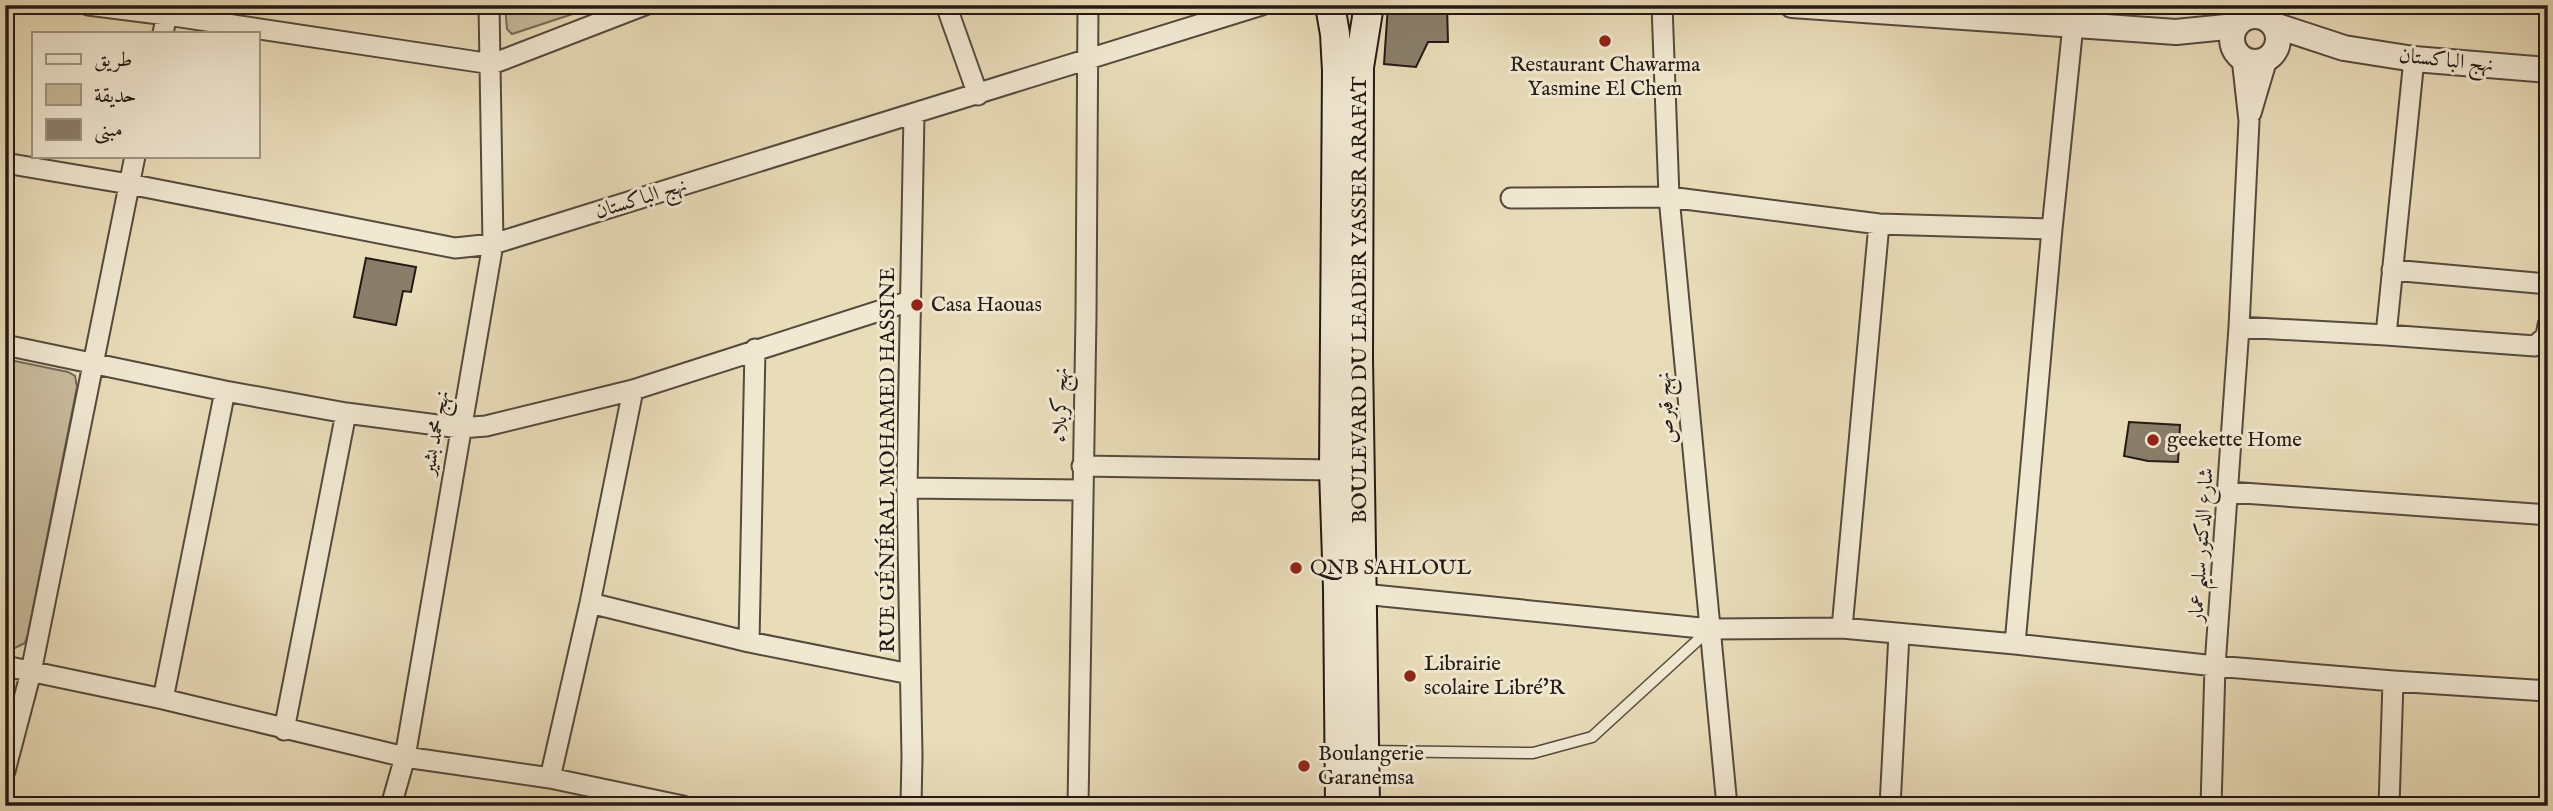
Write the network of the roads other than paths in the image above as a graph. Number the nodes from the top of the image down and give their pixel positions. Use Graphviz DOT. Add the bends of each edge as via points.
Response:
graph roads {
  1 [pos="88,5"];
  2 [pos="489,5"];
  3 [pos="645,5"];
  4 [pos="946,5"];
  5 [pos="1088,5"];
  6 [pos="1262,5"];
  7 [pos="1330,5"];
  8 [pos="1369,5"];
  9 [pos="1662,5"];
  10 [pos="1793,5"];
  11 [pos="166,18"];
  12 [pos="2241,18"];
  13 [pos="2272,18"];
  14 [pos="2073,25"];
  15 [pos="2176,32"];
  16 [pos="2344,48"];
  17 [pos="2239,55"];
  18 [pos="2270,57"];
  19 [pos="2414,59"];
  20 [pos="1089,61"];
  21 [pos="492,64"];
  22 [pos="2548,70"];
  23 [pos="978,95"];
  24 [pos="914,114"];
  25 [pos="2249,121"];
  26 [pos="135,158"];
  27 [pos="5,163"];
  28 [pos="129,184"];
  29 [pos="1669,197"];
  30 [pos="1511,198"];
  31 [pos="1879,223"];
  32 [pos="2052,229"];
  33 [pos="494,244"];
  34 [pos="2392,270"];
  35 [pos="2548,284"];
  36 [pos="910,301"];
  37 [pos="2548,325"];
  38 [pos="2239,327"];
  39 [pos="2386,335"];
  40 [pos="5,345"];
  41 [pos="755,349"];
  42 [pos="95,363"];
  43 [pos="633,390"];
  44 [pos="225,391"];
  45 [pos="346,413"];
  46 [pos="460,428"];
  47 [pos="1082,466"];
  48 [pos="1334,470"];
  49 [pos="907,488"];
  50 [pos="1082,490"];
  51 [pos="2229,492"];
  52 [pos="2548,515"];
  53 [pos="1363,594"];
  54 [pos="590,603"];
  55 [pos="1842,628"];
  56 [pos="1711,629"];
  57 [pos="1899,635"];
  58 [pos="749,642"];
  59 [pos="2015,644"];
  60 [pos="5,666"];
  61 [pos="2215,666"];
  62 [pos="31,672"];
  63 [pos="911,674"];
  64 [pos="2393,681"];
  65 [pos="2548,691"];
  66 [pos="163,699"];
  67 [pos="284,730"];
  68 [pos="1364,751"];
  69 [pos="405,757"];
  70 [pos="5,771"];
  71 [pos="550,778"];
  72 [pos="391,806"];
  73 [pos="683,806"];
  74 [pos="911,806"];
  75 [pos="1078,806"];
  76 [pos="1340,806"];
  77 [pos="1365,806"];
  78 [pos="1727,806"];
  79 [pos="1890,806"];
  80 [pos="2211,806"];
  81 [pos="2389,806"];
  1 -- 11 [label="street"];
  2 -- 21 [label="street, نهج محمد بشير"];
  3 -- 21 [label="street"];
  4 -- 23 [label="street"];
  5 -- 20 [label="street, نهج كربلاء"];
  6 -- 20 [label="street, نهج الباكستان"];
  7 -- 48 [label="main road, BOULEVARD DU LEADER YASSER ARAFAT" via="1337,71"];
  8 -- 53 [label="main road, BOULEVARD DU LEADER YASSER ARAFAT" via="1359,67"];
  9 -- 29 [label="street, نهج قبرص"];
  10 -- 14 [label="street"];
  11 -- 21 [label="street"];
  12 -- 13 [label="street"];
  12 -- 15 [label="street"];
  12 -- 17 [label="street" via="2233,35"];
  13 -- 16 [label="street, نهج الباكستان"];
  13 -- 18 [label="street" via="2278,45"];
  14 -- 15 [label="street"];
  14 -- 32 [label="street"];
  15 -- 17 [label="street"];
  16 -- 18 [label="street, نهج الباكستان"];
  16 -- 19 [label="street, نهج الباكستان"];
  17 -- 18 [label="street" via="2259,62"];
  17 -- 25 [label="street"];
  18 -- 25 [label="street"];
  19 -- 22 [label="street, نهج الباكستان"];
  19 -- 34 [label="street"];
  20 -- 23 [label="street, نهج الباكستان"];
  20 -- 47 [label="street, نهج كربلاء"];
  21 -- 33 [label="street, نهج محمد بشير"];
  23 -- 24 [label="street, نهج الباكستان"];
  24 -- 33 [label="street, نهج الباكستان"];
  24 -- 36 [label="street, RUE GÉNÉRAL MOHAMED HASSINE"];
  25 -- 38 [label="street, شارع الدكتور سليم عمار"];
  26 -- 28 [label="street"];
  27 -- 28 [label="street, نهج الباكستان"];
  28 -- 33 [label="street, نهج الباكستان" via="455,248"];
  28 -- 42 [label="street"];
  29 -- 30 [label="street"];
  29 -- 31 [label="street"];
  29 -- 56 [label="street, نهج قبرص"];
  31 -- 32 [label="street"];
  31 -- 55 [label="street"];
  32 -- 59 [label="street"];
  33 -- 46 [label="street, نهج محمد بشير"];
  34 -- 35 [label="street"];
  34 -- 39 [label="street"];
  36 -- 41 [label="street"];
  36 -- 49 [label="street, RUE GÉNÉRAL MOHAMED HASSINE"];
  37 -- 39 [label="street" via="2546,336 2535,346"];
  38 -- 39 [label="street"];
  38 -- 51 [label="street, شارع الدكتور سليم عمار"];
  40 -- 42 [label="street"];
  41 -- 43 [label="street"];
  41 -- 58 [label="street"];
  42 -- 44 [label="street"];
  42 -- 62 [label="street"];
  43 -- 46 [label="street" via="486,426"];
  43 -- 54 [label="street"];
  44 -- 45 [label="street"];
  44 -- 66 [label="street"];
  45 -- 46 [label="street"];
  45 -- 67 [label="street"];
  46 -- 69 [label="street, نهج محمد بشير"];
  47 -- 48 [label="street"];
  47 -- 50 [label="street, نهج كربلاء"];
  48 -- 76 [label="main road, BOULEVARD DU LEADER YASSER ARAFAT"];
  49 -- 50 [label="street"];
  49 -- 63 [label="street, RUE GÉNÉRAL MOHAMED HASSINE"];
  50 -- 75 [label="street, نهج كربلاء"];
  51 -- 52 [label="street"];
  51 -- 61 [label="street, شارع الدكتور سليم عمار"];
  53 -- 56 [label="street"];
  53 -- 68 [label="main road, BOULEVARD DU LEADER YASSER ARAFAT"];
  54 -- 58 [label="street"];
  54 -- 71 [label="street"];
  55 -- 56 [label="street"];
  55 -- 57 [label="street"];
  56 -- 68 [label="lane" via="1591,737 1533,753"];
  56 -- 78 [label="street, نهج قبرص"];
  57 -- 59 [label="street"];
  57 -- 79 [label="street"];
  58 -- 63 [label="street"];
  59 -- 61 [label="street"];
  60 -- 62 [label="street"];
  61 -- 64 [label="street"];
  61 -- 80 [label="street, شارع الدكتور سليم عمار"];
  62 -- 66 [label="street"];
  62 -- 70 [label="street"];
  63 -- 74 [label="street, RUE GÉNÉRAL MOHAMED HASSINE"];
  64 -- 65 [label="street"];
  64 -- 81 [label="street"];
  66 -- 67 [label="street"];
  67 -- 69 [label="street"];
  68 -- 77 [label="main road, BOULEVARD DU LEADER YASSER ARAFAT"];
  69 -- 71 [label="street"];
  69 -- 72 [label="street, نهج محمد بشير"];
  71 -- 73 [label="street"];
}
